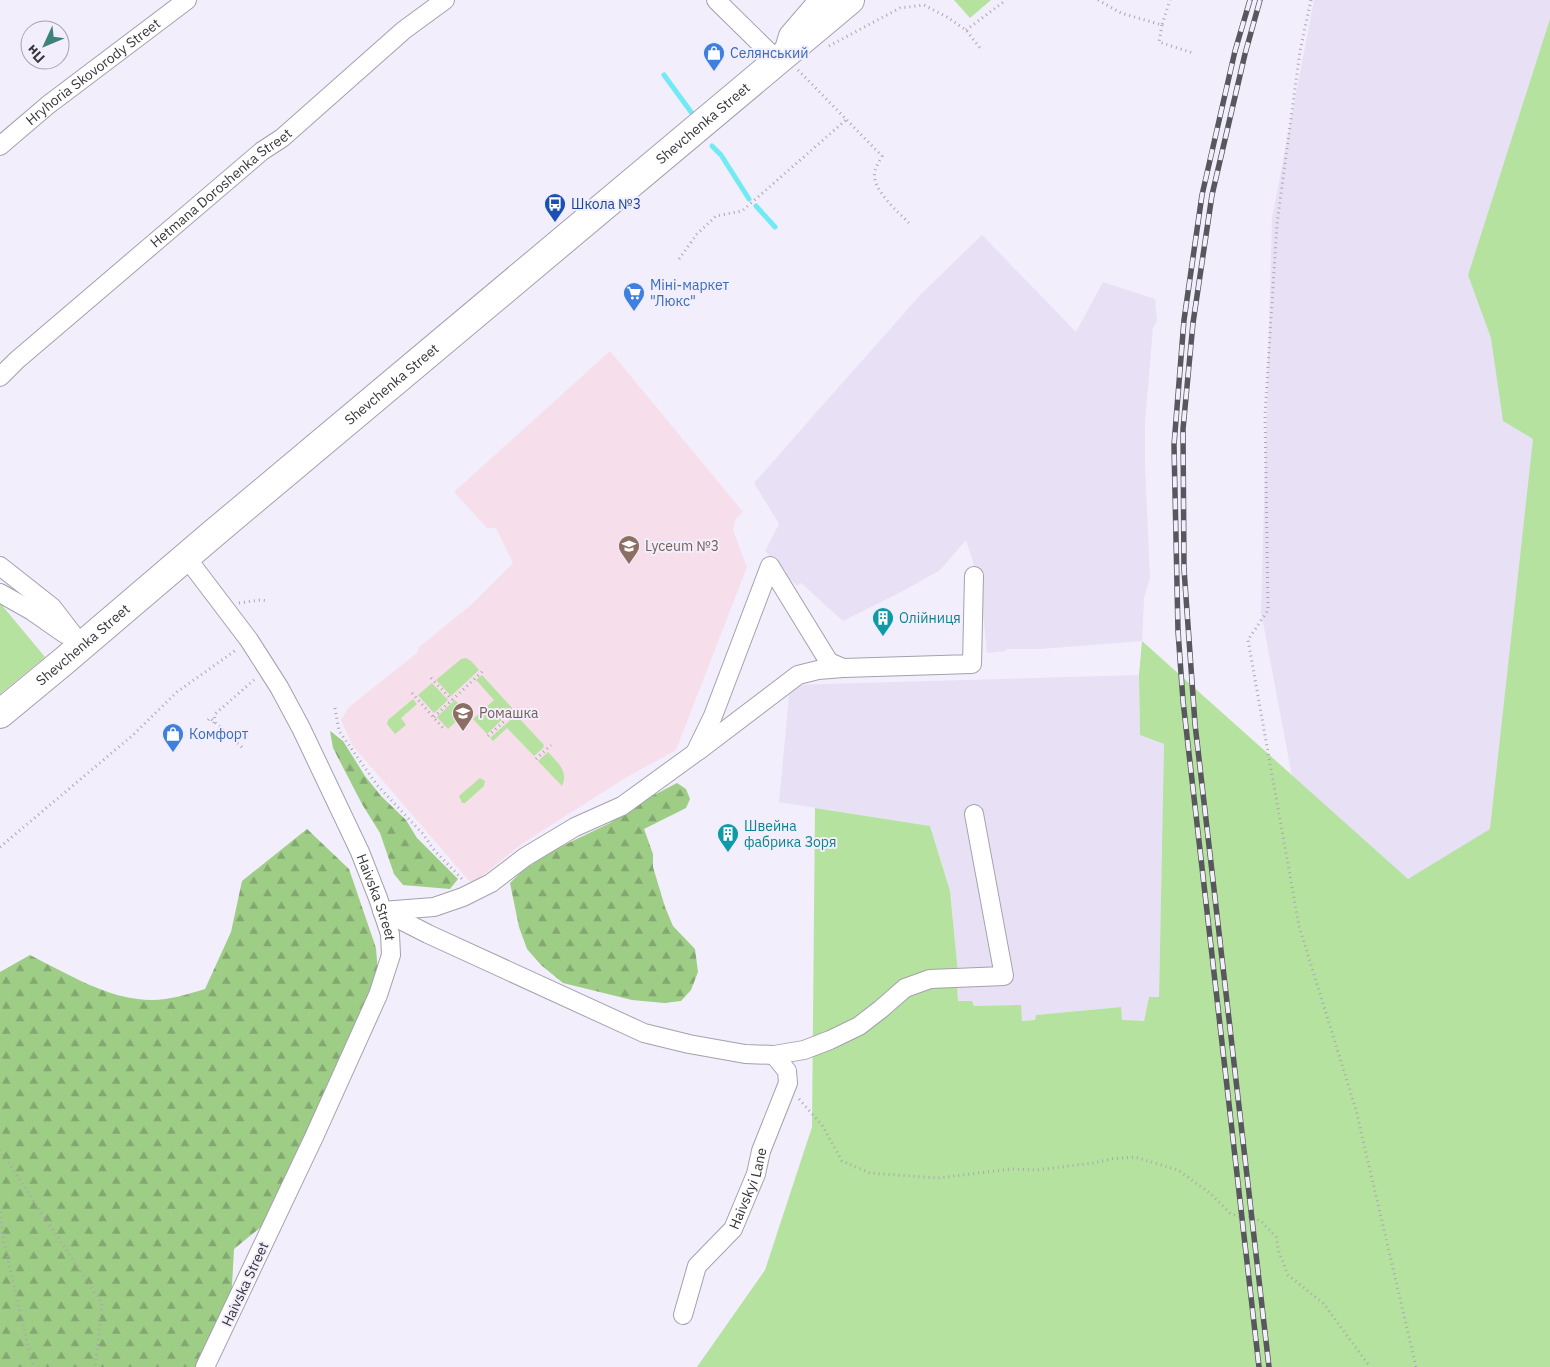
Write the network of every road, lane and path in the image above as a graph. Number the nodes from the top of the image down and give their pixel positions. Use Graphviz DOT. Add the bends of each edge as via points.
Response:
graph roads {
  1 [pos="187,0"];
  2 [pos="445,0"];
  3 [pos="716,0"];
  4 [pos="822,0"];
  5 [pos="850,0"];
  6 [pos="1006,0"];
  7 [pos="1098,0"];
  8 [pos="1170,0"];
  9 [pos="1311,0"];
  10 [pos="1162,25"];
  11 [pos="966,30"];
  12 [pos="825,47"];
  13 [pos="980,48"];
  14 [pos="1193,53"];
  15 [pos="781,58"];
  16 [pos="847,119"];
  17 [pos="0,146"];
  18 [pos="909,223"];
  19 [pos="679,260"];
  20 [pos="0,377"];
  21 [pos="186,557"];
  22 [pos="0,566"];
  23 [pos="974,576"];
  24 [pos="0,593"];
  25 [pos="268,601"];
  26 [pos="223,606"];
  27 [pos="249,640"];
  28 [pos="66,660"];
  29 [pos="267,668"];
  30 [pos="843,668"];
  31 [pos="485,669"];
  32 [pos="430,678"];
  33 [pos="412,693"];
  34 [pos="452,700"];
  35 [pos="335,708"];
  36 [pos="519,708"];
  37 [pos="0,714"];
  38 [pos="434,717"];
  39 [pos="208,720"];
  40 [pos="214,723"];
  41 [pos="444,729"];
  42 [pos="488,736"];
  43 [pos="551,745"];
  44 [pos="244,749"];
  45 [pos="695,753"];
  46 [pos="536,759"];
  47 [pos="974,814"];
  48 [pos="0,847"];
  49 [pos="474,892"];
  50 [pos="382,911"];
  51 [pos="774,1055"];
  52 [pos="787,1088"];
  53 [pos="0,1150"];
  54 [pos="0,1212"];
  55 [pos="683,1315"];
  56 [pos="34,1367"];
  57 [pos="95,1367"];
  58 [pos="205,1367"];
  59 [pos="1370,1367"];
  60 [pos="1416,1367"];
  1 -- 17 [label="street, Hryhoria Skovorody Street" via="48,105"];
  2 -- 20 [label="street, Hetmana Doroshenka Street" via="404,30"];
  3 -- 15 [label="street"];
  4 -- 15 [label="main road, Shevchenka Street" via="791,36"];
  5 -- 15 [label="main road, Shevchenka Street"];
  6 -- 11 [label="path"];
  7 -- 10 [label="path" via="1121,13"];
  8 -- 10 [label="path"];
  9 -- 60 [label="path" via="1300,51 1276,224 1265,414 1268,610 1248,640 1299,926 1356,1110"];
  10 -- 14 [label="path" via="1159,42"];
  11 -- 12 [label="path" via="924,4 900,8"];
  11 -- 13 [label="path"];
  15 -- 16 [label="path"];
  15 -- 21 [label="main road, Shevchenka Street"];
  16 -- 18 [label="path" via="882,156 874,171 874,182"];
  16 -- 19 [label="path" via="742,211 716,216 697,234"];
  21 -- 26 [label="street, Haivska Street"];
  21 -- 28 [label="main road, Shevchenka Street"];
  22 -- 28 [label="street" via="52,607"];
  23 -- 30 [label="street" via="972,664"];
  24 -- 28 [label="street" via="32,611"];
  25 -- 26 [label="path"];
  26 -- 27 [label="street, Haivska Street"];
  27 -- 29 [label="street, Haivska Street"];
  27 -- 48 [label="path" via="177,692 133,736"];
  28 -- 37 [label="main road, Shevchenka Street"];
  29 -- 40 [label="path" via="215,714"];
  29 -- 50 [label="street, Haivska Street" via="301,728 360,852"];
  30 -- 45 [label="street" via="798,675"];
  30 -- 45 [label="street" via="829,662 770,566 713,716"];
  31 -- 34 [label="path"];
  32 -- 34 [label="path"];
  33 -- 38 [label="path"];
  34 -- 38 [label="path"];
  35 -- 49 [label="path" via="339,731 378,785"];
  36 -- 42 [label="path"];
  38 -- 41 [label="path"];
  39 -- 40 [label="path" via="210,718"];
  40 -- 44 [label="path"];
  43 -- 46 [label="path"];
  45 -- 49 [label="street" via="622,806 574,827"];
  47 -- 51 [label="street" via="1004,976 930,979 905,988 859,1026 804,1050"];
  49 -- 50 [label="street" via="434,907"];
  50 -- 51 [label="street" via="644,1033 713,1049"];
  50 -- 58 [label="street, Haivska Street" via="390,934 391,955 378,994"];
  51 -- 52 [label="street" via="788,1071"];
  52 -- 55 [label="street, Haivskyi Lane" via="733,1229 697,1266"];
  52 -- 59 [label="path" via="822,1125 842,1161 870,1174 938,1178 1135,1157 1178,1170 1211,1194 1230,1213 1262,1222 1276,1237 1288,1275 1324,1304"];
  53 -- 57 [label="path" via="102,1304"];
  54 -- 56 [label="path" via="4,1243"];
}
